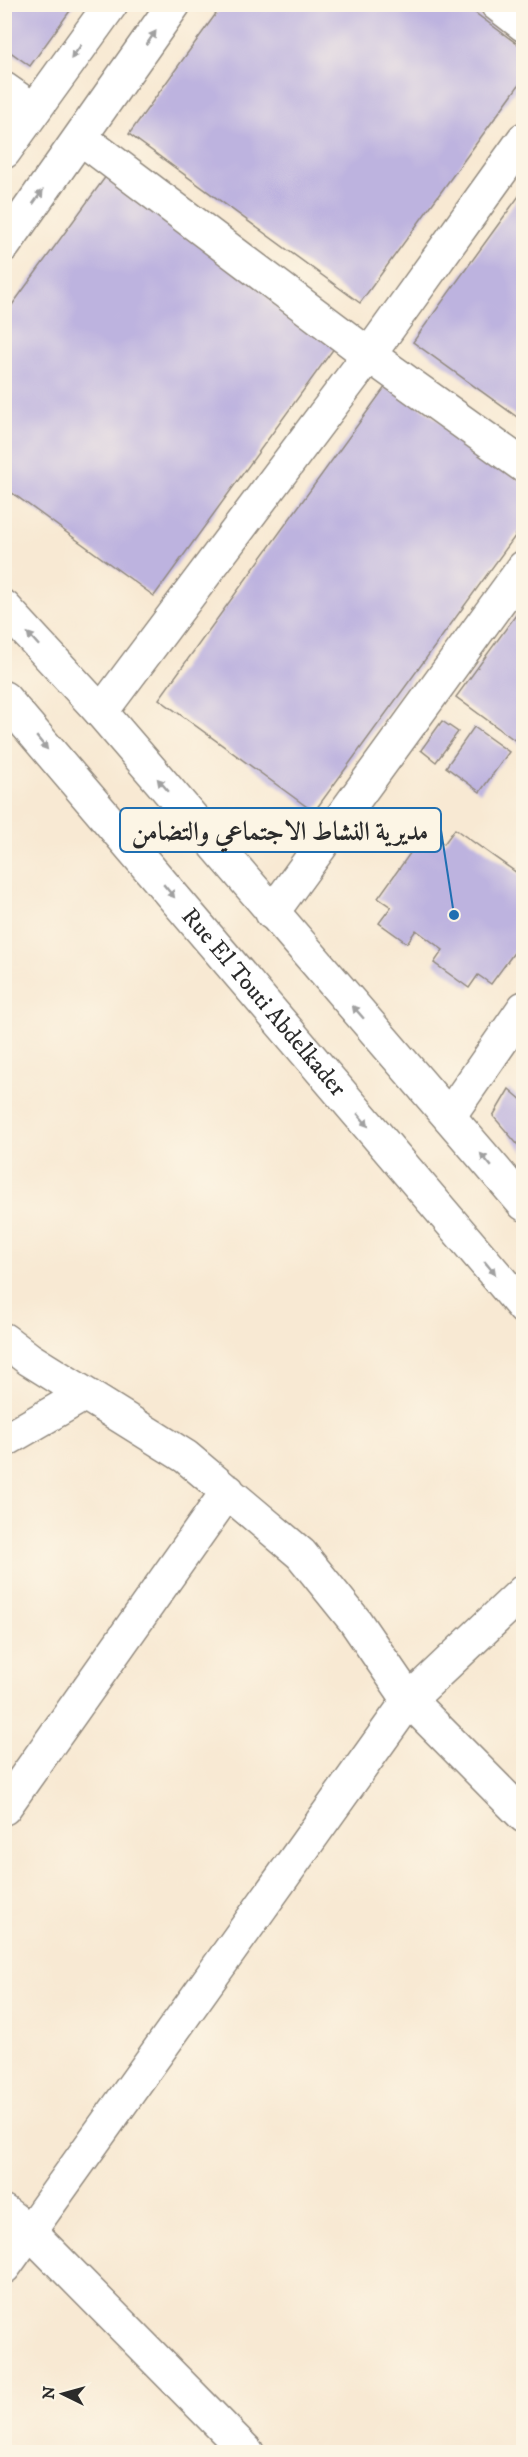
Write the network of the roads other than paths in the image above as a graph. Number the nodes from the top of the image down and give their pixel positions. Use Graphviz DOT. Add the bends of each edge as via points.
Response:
graph roads {
  1 [pos="111,4"];
  2 [pos="174,4"];
  3 [pos="497,4"];
  4 [pos="524,25"];
  5 [pos="4,88"];
  6 [pos="34,110"];
  7 [pos="81,138"];
  8 [pos="524,139"];
  9 [pos="4,152"];
  10 [pos="4,245"];
  11 [pos="369,356"];
  12 [pos="524,466"];
  13 [pos="524,567"];
  14 [pos="4,607"];
  15 [pos="4,698"];
  16 [pos="101,712"];
  17 [pos="272,913"];
  18 [pos="524,1008"];
  19 [pos="449,1116"];
  20 [pos="524,1204"];
  21 [pos="524,1308"];
  22 [pos="4,1340"];
  23 [pos="85,1394"];
  24 [pos="4,1441"];
  25 [pos="228,1491"];
  26 [pos="524,1591"];
  27 [pos="409,1700"];
  28 [pos="4,1808"];
  29 [pos="524,1816"];
  30 [pos="17,2222"];
  31 [pos="4,2267"];
  32 [pos="247,2452"];
  1 -- 6 [label="street, one-way"];
  7 -- 2 [label="street, one-way"];
  3 -- 4 [label="street"];
  5 -- 6 [label="street"];
  6 -- 9 [label="street"];
  10 -- 7 [label="street, one-way"];
  7 -- 11 [label="street"];
  8 -- 11 [label="street"];
  11 -- 12 [label="street"];
  11 -- 16 [label="street"];
  13 -- 17 [label="street"];
  16 -- 14 [label="street, one-way"];
  15 -- 21 [label="street, Rue El Touti Abdelkader, one-way"];
  17 -- 16 [label="street, one-way"];
  19 -- 17 [label="street, one-way"];
  18 -- 19 [label="street"];
  20 -- 19 [label="street, one-way"];
  22 -- 23 [label="street"];
  23 -- 24 [label="street"];
  23 -- 25 [label="street" via="186,1457"];
  25 -- 27 [label="street" via="302,1554 356,1621"];
  25 -- 28 [label="street"];
  26 -- 27 [label="street"];
  27 -- 29 [label="street"];
  27 -- 30 [label="street"];
  30 -- 31 [label="street"];
  30 -- 32 [label="street"];
}
